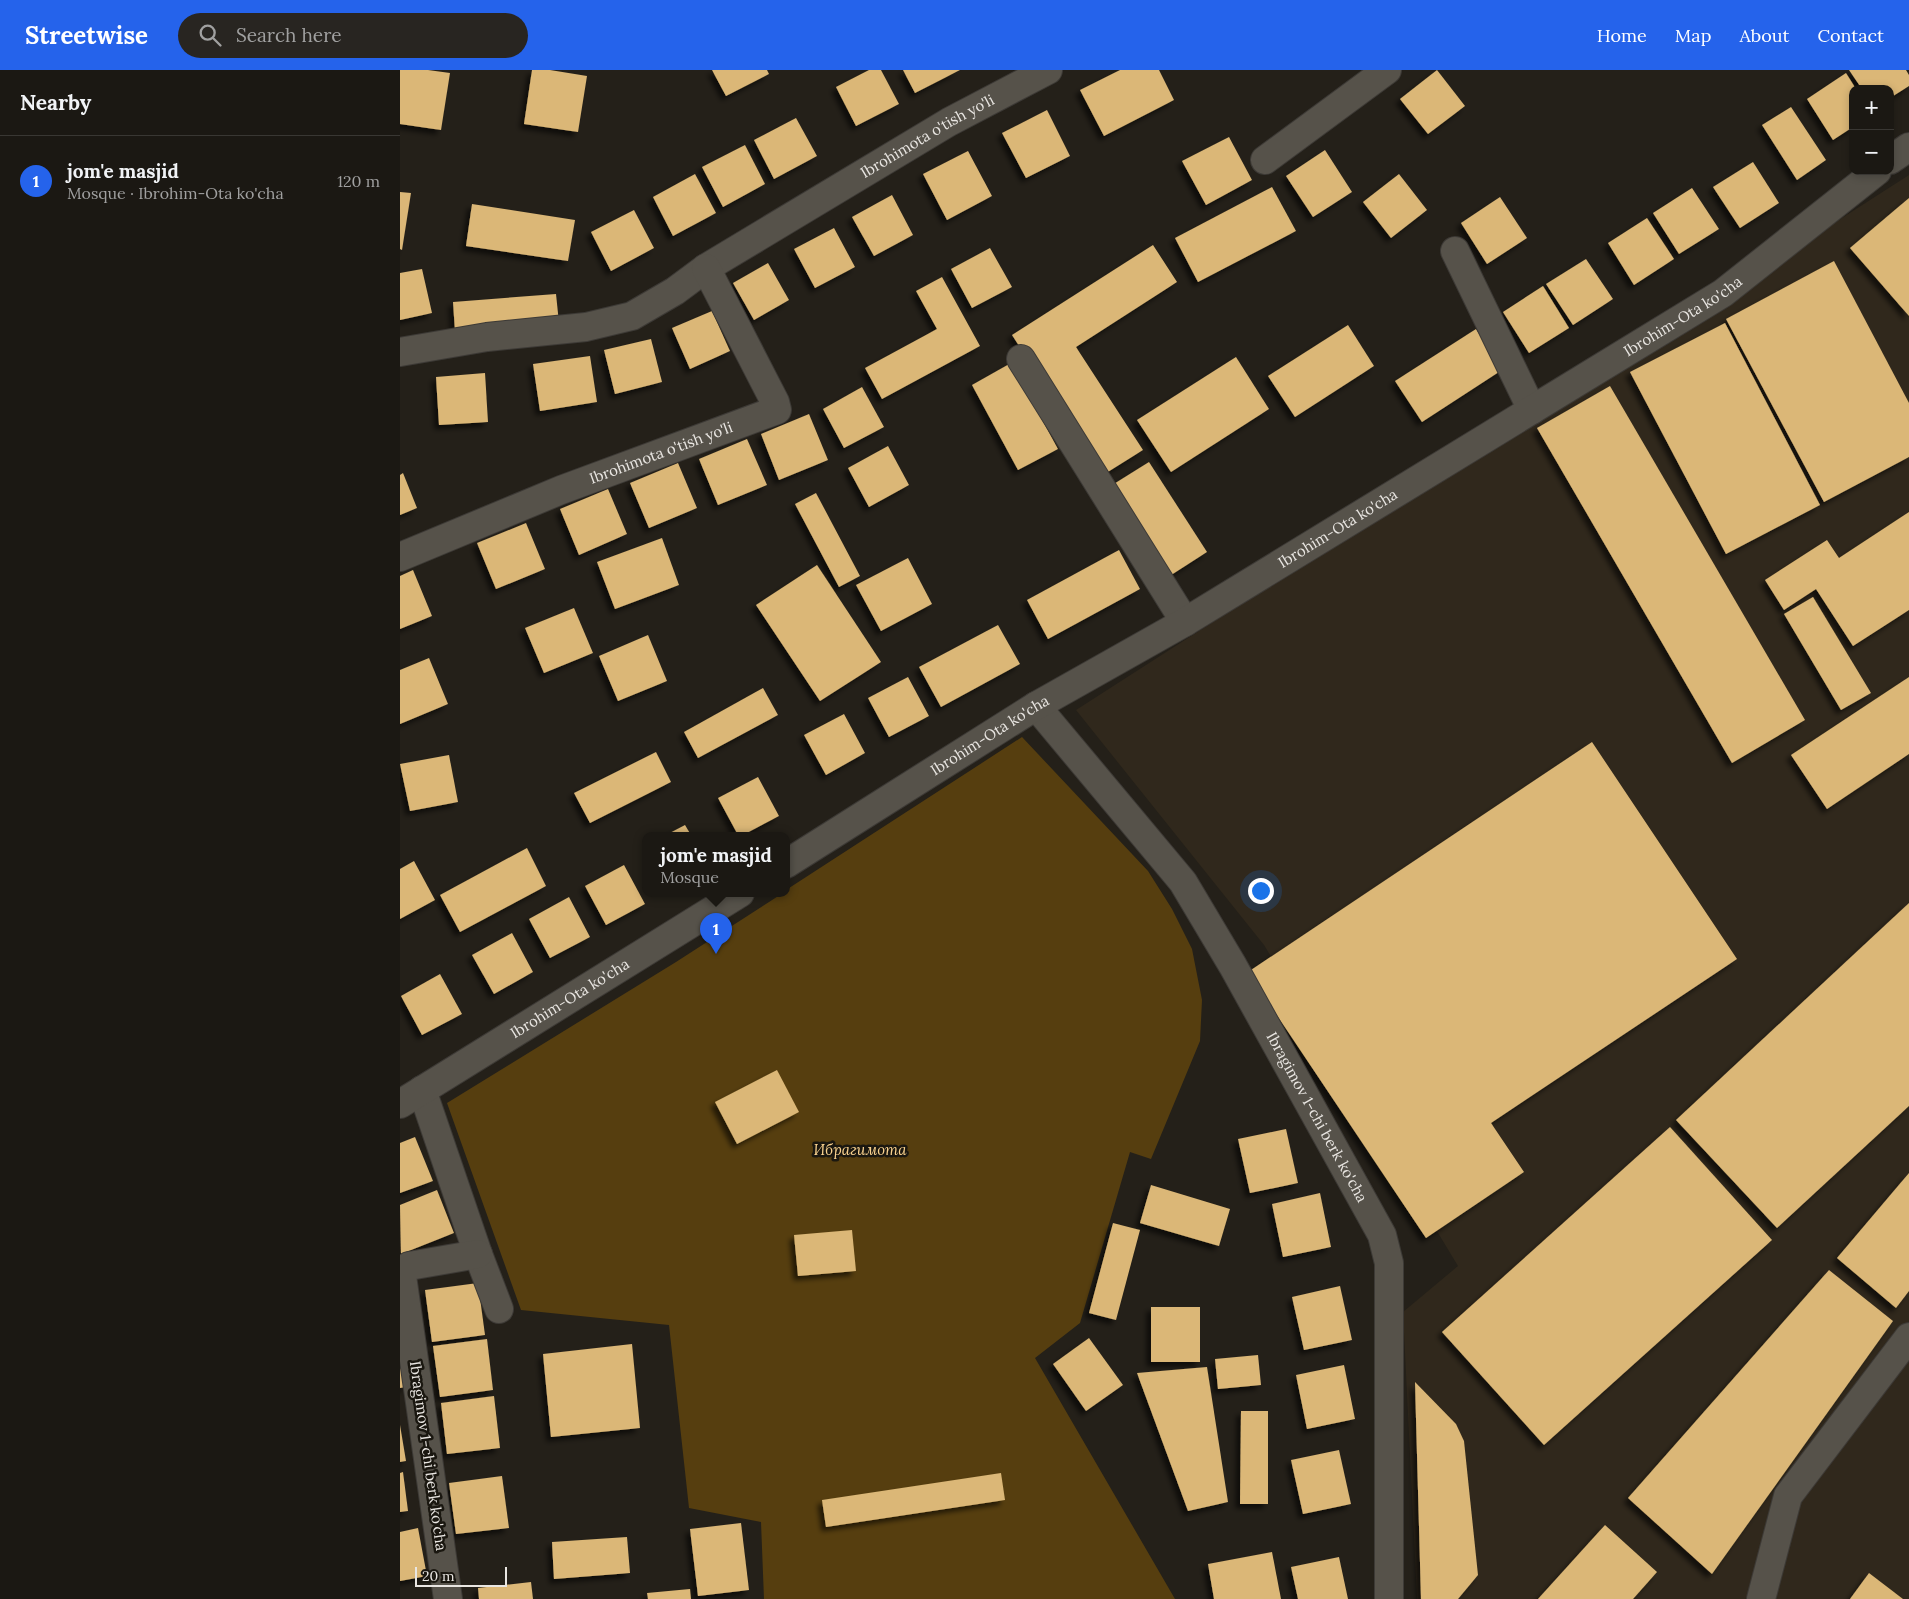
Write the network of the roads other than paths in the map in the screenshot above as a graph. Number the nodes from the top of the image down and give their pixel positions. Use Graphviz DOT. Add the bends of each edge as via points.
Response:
graph roads {
  1 [pos="1048,70"];
  2 [pos="1387,70"];
  3 [pos="1909,147"];
  4 [pos="1894,157"];
  5 [pos="1265,160"];
  6 [pos="1872,175"];
  7 [pos="1455,251"];
  8 [pos="706,268"];
  9 [pos="400,352"];
  10 [pos="1021,359"];
  11 [pos="1532,410"];
  12 [pos="400,557"];
  13 [pos="1185,622"];
  14 [pos="1036,706"];
  15 [pos="790,861"];
  16 [pos="733,897"];
  17 [pos="407,1095"];
  18 [pos="478,1254"];
  19 [pos="499,1309"];
  20 [pos="1909,1337"];
  21 [pos="448,1599"];
  22 [pos="1389,1599"];
  23 [pos="1761,1599"];
  1 -- 8 [label="street, Ibrohimota o'tish yo'li" via="949,122"];
  2 -- 5 [label="street"];
  3 -- 4 [label="street"];
  6 -- 11 [label="street, Ibrohim-Ota ko'cha" via="1723,293"];
  7 -- 11 [label="street"];
  8 -- 9 [label="street, Ibrohimota o'tish yo'li" via="632,316 586,328 487,337"];
  8 -- 12 [label="street, Ibrohimota o'tish yo'li" via="777,410 562,490"];
  10 -- 13 [label="street"];
  11 -- 13 [label="street, Ibrohim-Ota ko'cha"];
  13 -- 14 [label="street, Ibrohim-Ota ko'cha"];
  14 -- 15 [label="street, Ibrohim-Ota ko'cha"];
  14 -- 22 [label="street, Ibragimov 1-chi berk ko'cha" via="1183,882 1233,966 1388,1249"];
  16 -- 17 [label="street, Ibrohim-Ota ko'cha"];
  17 -- 18 [label="street"];
  18 -- 19 [label="street"];
  18 -- 21 [label="street, Ibragimov 1-chi berk ko'cha" via="409,1266 402,1276"];
  20 -- 23 [label="street" via="1788,1496"];
}
